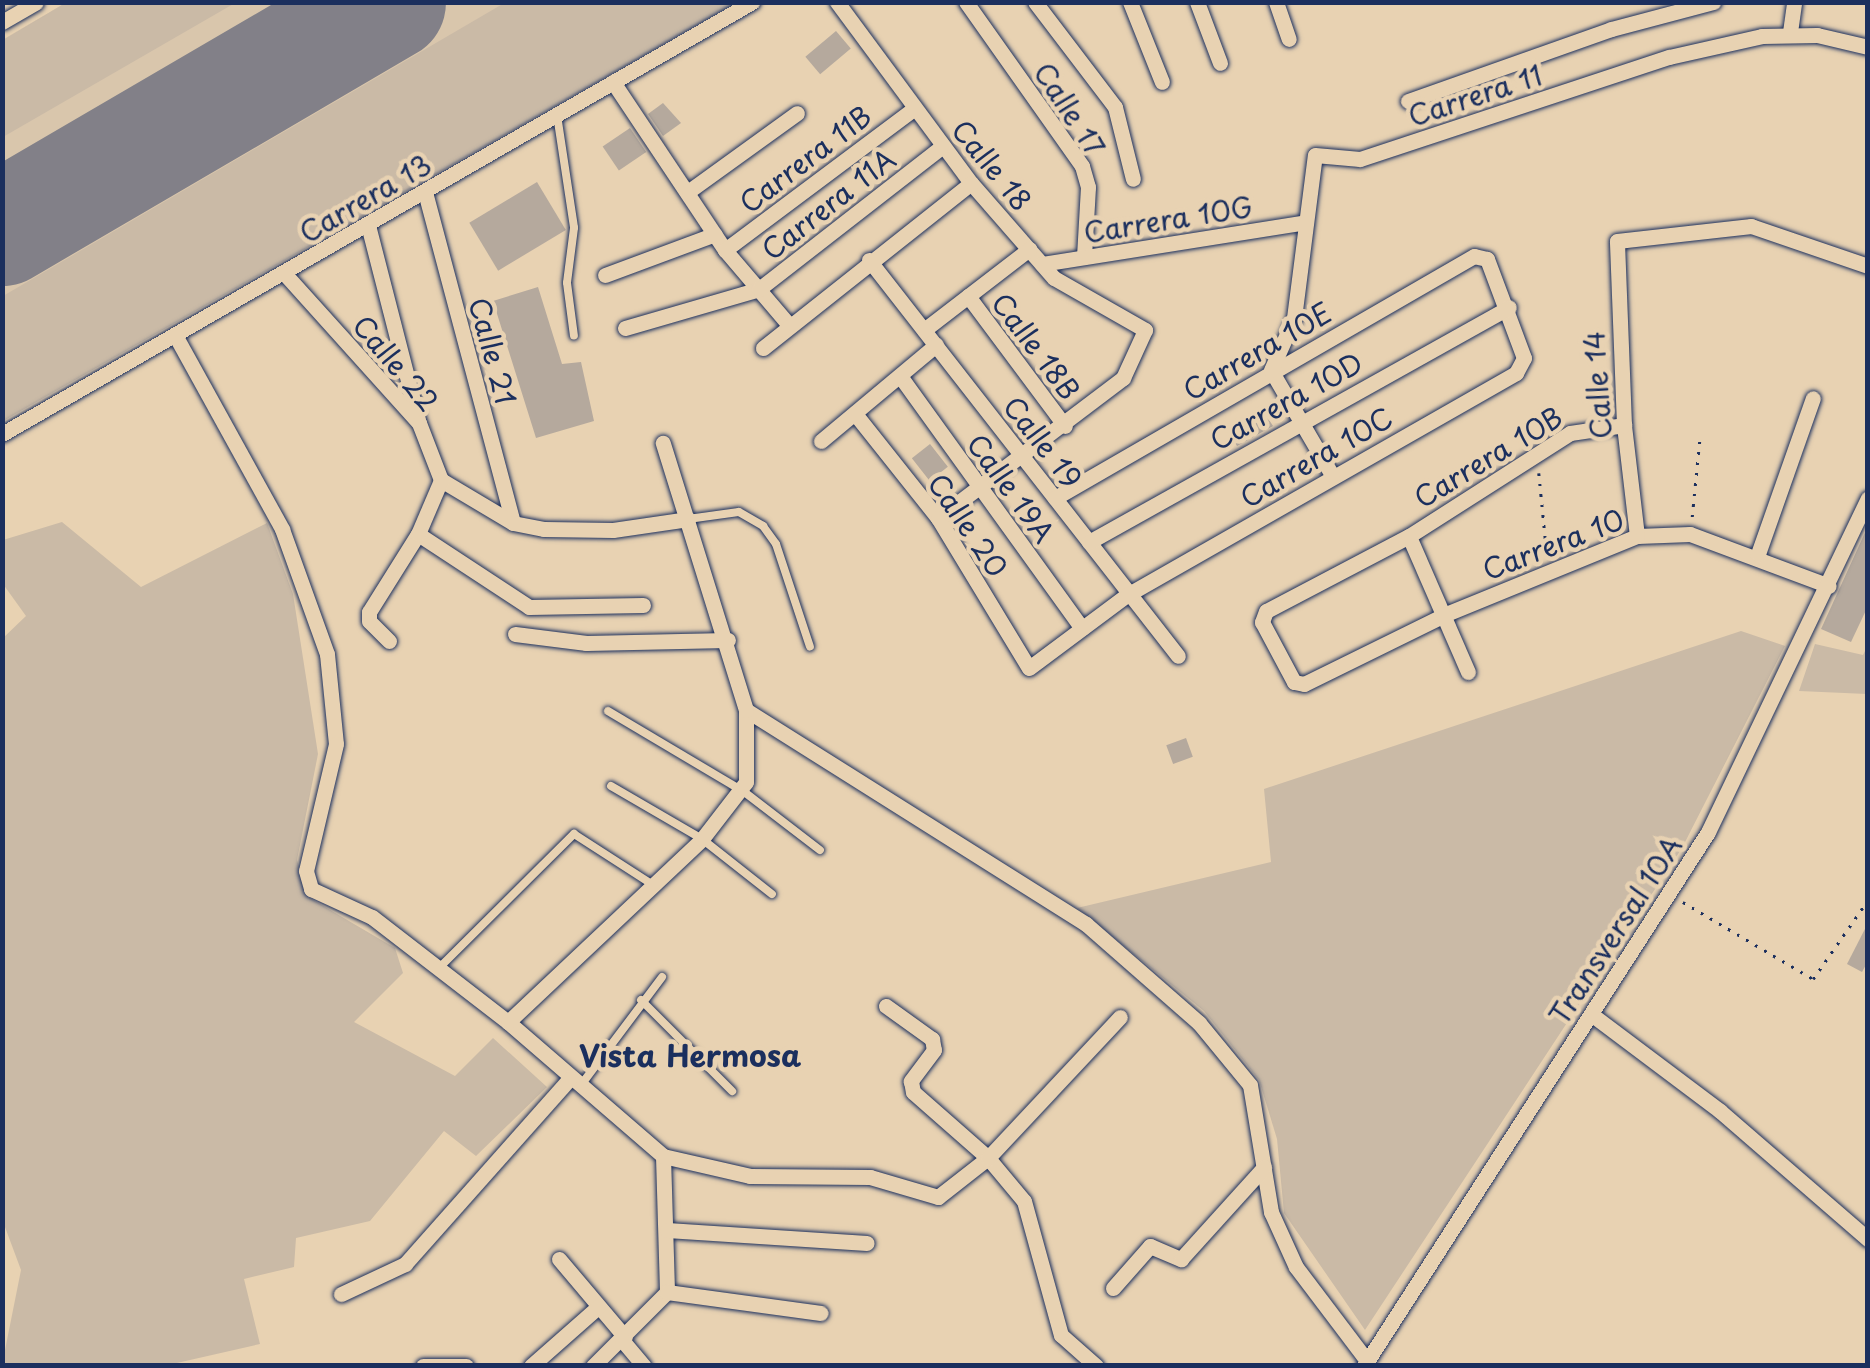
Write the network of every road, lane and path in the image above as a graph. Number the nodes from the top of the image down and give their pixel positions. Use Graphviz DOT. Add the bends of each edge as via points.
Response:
graph roads {
  1 [pos="36,2"];
  2 [pos="752,2"];
  3 [pos="838,2"];
  4 [pos="966,2"];
  5 [pos="1036,2"];
  6 [pos="1130,2"];
  7 [pos="1197,2"];
  8 [pos="1276,2"];
  9 [pos="1714,2"];
  10 [pos="1794,2"];
  11 [pos="2,22"];
  12 [pos="1790,32"];
  13 [pos="1289,38"];
  14 [pos="1868,48"];
  15 [pos="1220,62"];
  16 [pos="614,82"];
  17 [pos="1162,82"];
  18 [pos="1408,100"];
  19 [pos="915,108"];
  20 [pos="797,113"];
  21 [pos="557,115"];
  22 [pos="943,146"];
  23 [pos="1133,180"];
  24 [pos="971,184"];
  25 [pos="424,192"];
  26 [pos="689,192"];
  27 [pos="1302,223"];
  28 [pos="368,225"];
  29 [pos="715,234"];
  30 [pos="1029,249"];
  31 [pos="725,250"];
  32 [pos="1084,257"];
  33 [pos="870,260"];
  34 [pos="1042,264"];
  35 [pos="1868,266"];
  36 [pos="284,273"];
  37 [pos="605,275"];
  38 [pos="759,289"];
  39 [pos="968,296"];
  40 [pos="1509,307"];
  41 [pos="790,325"];
  42 [pos="626,328"];
  43 [pos="924,330"];
  44 [pos="175,335"];
  45 [pos="574,336"];
  46 [pos="936,345"];
  47 [pos="763,348"];
  48 [pos="1272,370"];
  49 [pos="900,376"];
  50 [pos="1813,398"];
  51 [pos="856,415"];
  52 [pos="1300,421"];
  53 [pos="418,423"];
  54 [pos="1624,425"];
  55 [pos="1064,426"];
  56 [pos="2,434"];
  57 [pos="1700,436"];
  58 [pos="821,441"];
  59 [pos="663,443"];
  60 [pos="1537,454"];
  61 [pos="1024,458"];
  62 [pos="1332,475"];
  63 [pos="440,480"];
  64 [pos="979,489"];
  65 [pos="1055,498"];
  66 [pos="1868,498"];
  67 [pos="938,518"];
  68 [pos="688,519"];
  69 [pos="514,523"];
  70 [pos="418,534"];
  71 [pos="1690,534"];
  72 [pos="1409,536"];
  73 [pos="1638,536"];
  74 [pos="1089,542"];
  75 [pos="1758,554"];
  76 [pos="1548,571"];
  77 [pos="1829,586"];
  78 [pos="1127,595"];
  79 [pos="644,605"];
  80 [pos="1446,614"];
  81 [pos="1082,628"];
  82 [pos="514,634"];
  83 [pos="728,640"];
  84 [pos="389,641"];
  85 [pos="810,647"];
  86 [pos="1178,656"];
  87 [pos="1030,668"];
  88 [pos="1468,672"];
  89 [pos="746,710"];
  90 [pos="608,711"];
  91 [pos="611,786"];
  92 [pos="742,791"];
  93 [pos="702,839"];
  94 [pos="820,850"];
  95 [pos="650,883"];
  96 [pos="1669,893"];
  97 [pos="772,894"];
  98 [pos="1868,900"];
  99 [pos="438,969"];
  100 [pos="662,976"];
  101 [pos="642,1000"];
  102 [pos="886,1006"];
  103 [pos="1590,1014"];
  104 [pos="1120,1018"];
  105 [pos="508,1022"];
  106 [pos="575,1081"];
  107 [pos="732,1092"];
  108 [pos="663,1156"];
  109 [pos="988,1158"];
  110 [pos="1264,1167"];
  111 [pos="667,1230"];
  112 [pos="1868,1239"];
  113 [pos="867,1242"];
  114 [pos="559,1259"];
  115 [pos="1113,1288"];
  116 [pos="667,1292"];
  117 [pos="341,1294"];
  118 [pos="598,1308"];
  119 [pos="822,1312"];
  120 [pos="623,1338"];
  121 [pos="1366,1364"];
  122 [pos="423,1366"];
  123 [pos="466,1366"];
  124 [pos="531,1366"];
  125 [pos="593,1366"];
  126 [pos="644,1366"];
  127 [pos="1096,1366"];
  1 -- 11 [label="street"];
  2 -- 16 [label="street, Carrera 13"];
  3 -- 19 [label="street, Calle 18"];
  4 -- 32 [label="street, Calle 17" via="1082,166 1088,204"];
  5 -- 23 [label="street" via="1115,107"];
  6 -- 17 [label="street"];
  7 -- 15 [label="street"];
  8 -- 13 [label="street"];
  9 -- 18 [label="street" via="1610,29"];
  10 -- 12 [label="street"];
  12 -- 14 [label="street, Carrera 11"];
  12 -- 27 [label="street, Carrera 11" via="1670,57 1360,159 1315,155"];
  16 -- 21 [label="street, Carrera 13"];
  16 -- 26 [label="street"];
  19 -- 22 [label="street, Calle 18"];
  19 -- 31 [label="street, Carrera 11B"];
  20 -- 26 [label="street"];
  21 -- 25 [label="street, Carrera 13"];
  21 -- 45 [label="lane" via="574,228 568,283"];
  22 -- 24 [label="street, Calle 18"];
  22 -- 38 [label="street, Carrera 11A"];
  24 -- 30 [label="street, Calle 18"];
  24 -- 33 [label="street"];
  25 -- 28 [label="street, Carrera 13"];
  25 -- 69 [label="street, Calle 21"];
  26 -- 29 [label="street"];
  27 -- 32 [label="street, Carrera 10G"];
  27 -- 48 [label="street, Carrera 11" via="1294,318"];
  28 -- 36 [label="street, Carrera 13"];
  28 -- 53 [label="street"];
  29 -- 31 [label="street"];
  29 -- 37 [label="street"];
  30 -- 34 [label="street, Calle 18"];
  30 -- 39 [label="street"];
  31 -- 38 [label="street"];
  32 -- 34 [label="street, Carrera 10G"];
  33 -- 41 [label="street"];
  33 -- 43 [label="street, Calle 19"];
  34 -- 55 [label="street, Calle 18" via="1062,285 1140,323 1145,332 1124,378"];
  35 -- 54 [label="street, Calle 14" via="1750,226 1626,238 1614,248"];
  36 -- 44 [label="street, Carrera 13"];
  36 -- 53 [label="street, Calle 22"];
  38 -- 41 [label="street"];
  38 -- 42 [label="street, Carrera 11A"];
  39 -- 43 [label="street"];
  39 -- 55 [label="street, Calle 18B"];
  40 -- 48 [label="street, Carrera 10E" via="1487,259 1474,256"];
  40 -- 52 [label="street, Carrera 10D"];
  40 -- 62 [label="street, Carrera 10C" via="1524,358 1516,373"];
  41 -- 47 [label="street"];
  43 -- 46 [label="street, Calle 19"];
  44 -- 56 [label="street, Carrera 13"];
  44 -- 99 [label="street" via="282,529 327,654 336,744 306,871 312,889 372,917"];
  46 -- 49 [label="street"];
  46 -- 61 [label="street, Calle 19"];
  48 -- 52 [label="street"];
  48 -- 65 [label="street, Carrera 10E"];
  49 -- 51 [label="street"];
  49 -- 64 [label="street, Calle 19A"];
  50 -- 75 [label="street"];
  51 -- 58 [label="street"];
  51 -- 67 [label="street, Calle 20"];
  52 -- 62 [label="street"];
  52 -- 74 [label="street, Carrera 10D"];
  53 -- 63 [label="street, Calle 22"];
  54 -- 60 [label="street, Carrera 10B" via="1583,428"];
  54 -- 73 [label="street, Calle 14"];
  55 -- 61 [label="street"];
  57 -- 71 [label="path"];
  59 -- 68 [label="street"];
  60 -- 72 [label="street, Carrera 10B"];
  60 -- 76 [label="path"];
  61 -- 64 [label="street"];
  61 -- 65 [label="street, Calle 19"];
  62 -- 78 [label="street, Carrera 10C"];
  63 -- 69 [label="street"];
  63 -- 70 [label="street"];
  64 -- 67 [label="street"];
  64 -- 81 [label="street, Calle 19A"];
  65 -- 74 [label="street, Calle 19"];
  66 -- 77 [label="street, Transversal 10A"];
  67 -- 87 [label="street, Calle 20"];
  68 -- 69 [label="street" via="575,530"];
  68 -- 83 [label="street"];
  68 -- 85 [label="lane" via="738,512 763,526 776,544"];
  70 -- 79 [label="street" via="530,607"];
  70 -- 84 [label="street" via="370,612"];
  71 -- 73 [label="street, Carrera 10"];
  71 -- 75 [label="street, Carrera 10"];
  72 -- 80 [label="street, Carrera 10B"];
  72 -- 80 [label="street, Carrera 10" via="1262,616 1294,682 1304,684"];
  73 -- 76 [label="street, Carrera 10"];
  74 -- 78 [label="street, Calle 19"];
  75 -- 77 [label="street, Carrera 10"];
  76 -- 80 [label="street, Carrera 10"];
  77 -- 96 [label="street, Transversal 10A" via="1708,832"];
  78 -- 81 [label="street, Carrera 10C"];
  78 -- 86 [label="street, Calle 19"];
  80 -- 88 [label="street, Carrera 10B"];
  81 -- 87 [label="street, Carrera 10C"];
  82 -- 83 [label="street" via="586,643"];
  83 -- 89 [label="street"];
  89 -- 92 [label="street"];
  89 -- 110 [label="street" via="1086,924 1199,1023 1250,1084"];
  90 -- 92 [label="lane"];
  91 -- 93 [label="lane"];
  92 -- 93 [label="street"];
  92 -- 94 [label="lane"];
  93 -- 95 [label="street"];
  93 -- 97 [label="lane"];
  95 -- 99 [label="lane" via="574,834"];
  95 -- 105 [label="street"];
  96 -- 98 [label="path" via="1812,979"];
  96 -- 103 [label="street, Transversal 10A"];
  99 -- 105 [label="street"];
  100 -- 101 [label="lane"];
  101 -- 106 [label="lane"];
  101 -- 107 [label="lane"];
  102 -- 109 [label="street" via="934,1042 911,1081 913,1092"];
  103 -- 112 [label="street" via="1720,1110"];
  103 -- 121 [label="street, Transversal 10A"];
  104 -- 109 [label="street"];
  105 -- 106 [label="street"];
  106 -- 108 [label="street"];
  106 -- 117 [label="street" via="405,1264"];
  108 -- 109 [label="street" via="750,1176 870,1178 928,1198 954,1190"];
  108 -- 111 [label="street"];
  109 -- 127 [label="street" via="1024,1202 1061,1335"];
  110 -- 115 [label="street" via="1181,1260 1150,1246"];
  110 -- 121 [label="street" via="1271,1212 1296,1267"];
  111 -- 113 [label="street"];
  111 -- 116 [label="street"];
  114 -- 118 [label="street"];
  116 -- 119 [label="street"];
  116 -- 120 [label="street"];
  118 -- 120 [label="street"];
  118 -- 124 [label="street"];
  120 -- 125 [label="street"];
  120 -- 126 [label="street"];
  122 -- 123 [label="street"];
}
